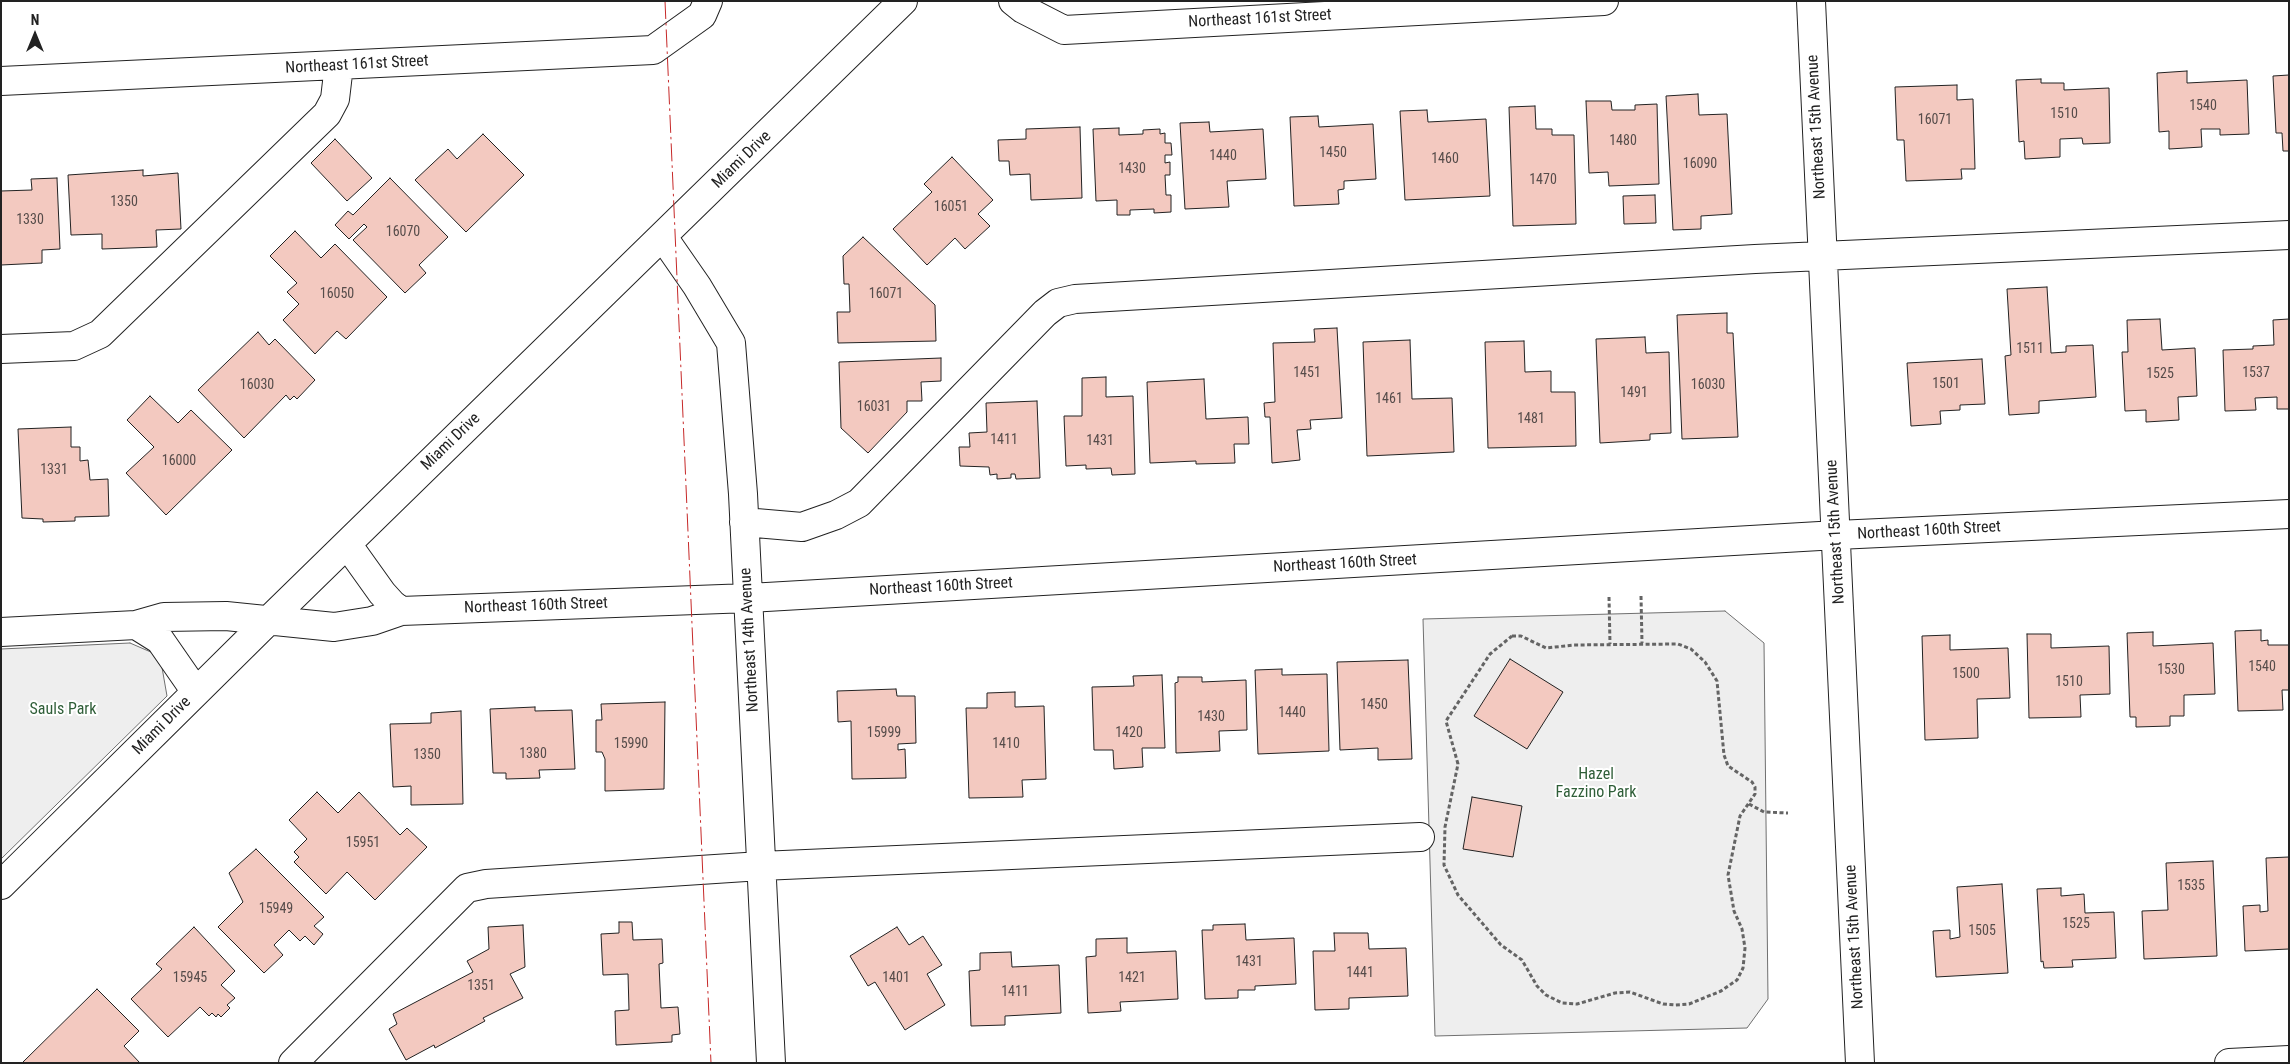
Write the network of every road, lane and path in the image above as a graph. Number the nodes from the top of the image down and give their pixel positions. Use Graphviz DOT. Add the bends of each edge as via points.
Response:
graph roads {
  1 [pos="903,1"];
  2 [pos="1013,1"];
  3 [pos="1604,1"];
  4 [pos="1811,1"];
  5 [pos="1392,7"];
  6 [pos="705,8"];
  7 [pos="339,66"];
  8 [pos="1,82"];
  9 [pos="2289,235"];
  10 [pos="663,237"];
  11 [pos="1823,256"];
  12 [pos="1,349"];
  13 [pos="2289,514"];
  14 [pos="744,522"];
  15 [pos="1837,535"];
  16 [pos="347,544"];
  17 [pos="1640,596"];
  18 [pos="748,598"];
  19 [pos="1609,598"];
  20 [pos="401,610"];
  21 [pos="268,620"];
  22 [pos="136,625"];
  23 [pos="1,632"];
  24 [pos="1642,643"];
  25 [pos="1610,644"];
  26 [pos="196,692"];
  27 [pos="1750,804"];
  28 [pos="1788,813"];
  29 [pos="1420,837"];
  30 [pos="762,866"];
  31 [pos="1,885"];
  32 [pos="2289,1060"];
  33 [pos="292,1063"];
  34 [pos="771,1063"];
  35 [pos="1860,1063"];
  36 [pos="2229,1063"];
  1 -- 10 [label="street, Miami Drive"];
  2 -- 5 [label="street, Northeast 161st Street" via="1064,30"];
  3 -- 5 [label="street, Northeast 161st Street"];
  4 -- 11 [label="street, Northeast 15th Avenue"];
  6 -- 7 [label="street, Northeast 161st Street" via="653,50"];
  7 -- 8 [label="street, Northeast 161st Street"];
  7 -- 12 [label="street" via="335,99 327,114 100,334 74,346"];
  9 -- 11 [label="street"];
  10 -- 14 [label="street, Northeast 14th Avenue" via="731,343"];
  10 -- 16 [label="street, Miami Drive"];
  11 -- 14 [label="street" via="1058,303 858,503 802,527"];
  11 -- 15 [label="street, Northeast 15th Avenue"];
  13 -- 15 [label="street, Northeast 160th Street"];
  14 -- 18 [label="street, Northeast 14th Avenue"];
  15 -- 18 [label="street, Northeast 160th Street"];
  15 -- 35 [label="street, Northeast 15th Avenue"];
  16 -- 20 [label="street" via="382,593"];
  16 -- 21 [label="street, Miami Drive"];
  17 -- 24 [label="path"];
  18 -- 20 [label="street, Northeast 160th Street"];
  18 -- 30 [label="street, Northeast 14th Avenue"];
  19 -- 25 [label="path"];
  20 -- 21 [label="street, Northeast 160th Street" via="372,621 334,627"];
  21 -- 22 [label="street, Northeast 160th Street" via="226,616 164,617"];
  21 -- 26 [label="street, Miami Drive"];
  22 -- 23 [label="street, Northeast 160th Street"];
  22 -- 26 [label="street" via="160,640"];
  24 -- 25 [label="path"];
  24 -- 27 [label="path" via="1678,644 1691,649 1705,662 1717,681 1724,755 1728,766 1755,787"];
  25 -- 27 [label="path" via="1546,648 1521,636 1512,636 1490,654 1446,722 1458,764 1445,827 1444,865 1458,895 1501,945 1522,960 1546,995 1562,1003 1577,1004 1630,992 1675,1005 1688,1004 1721,991 1736,980 1743,968 1745,948 1742,929 1734,911 1728,875 1740,816"];
  26 -- 31 [label="street, Miami Drive"];
  27 -- 28 [label="path" via="1764,812"];
  29 -- 30 [label="street"];
  30 -- 33 [label="street" via="532,880 467,888"];
  30 -- 34 [label="street, Northeast 14th Avenue"];
  32 -- 36 [label="street"];
}
